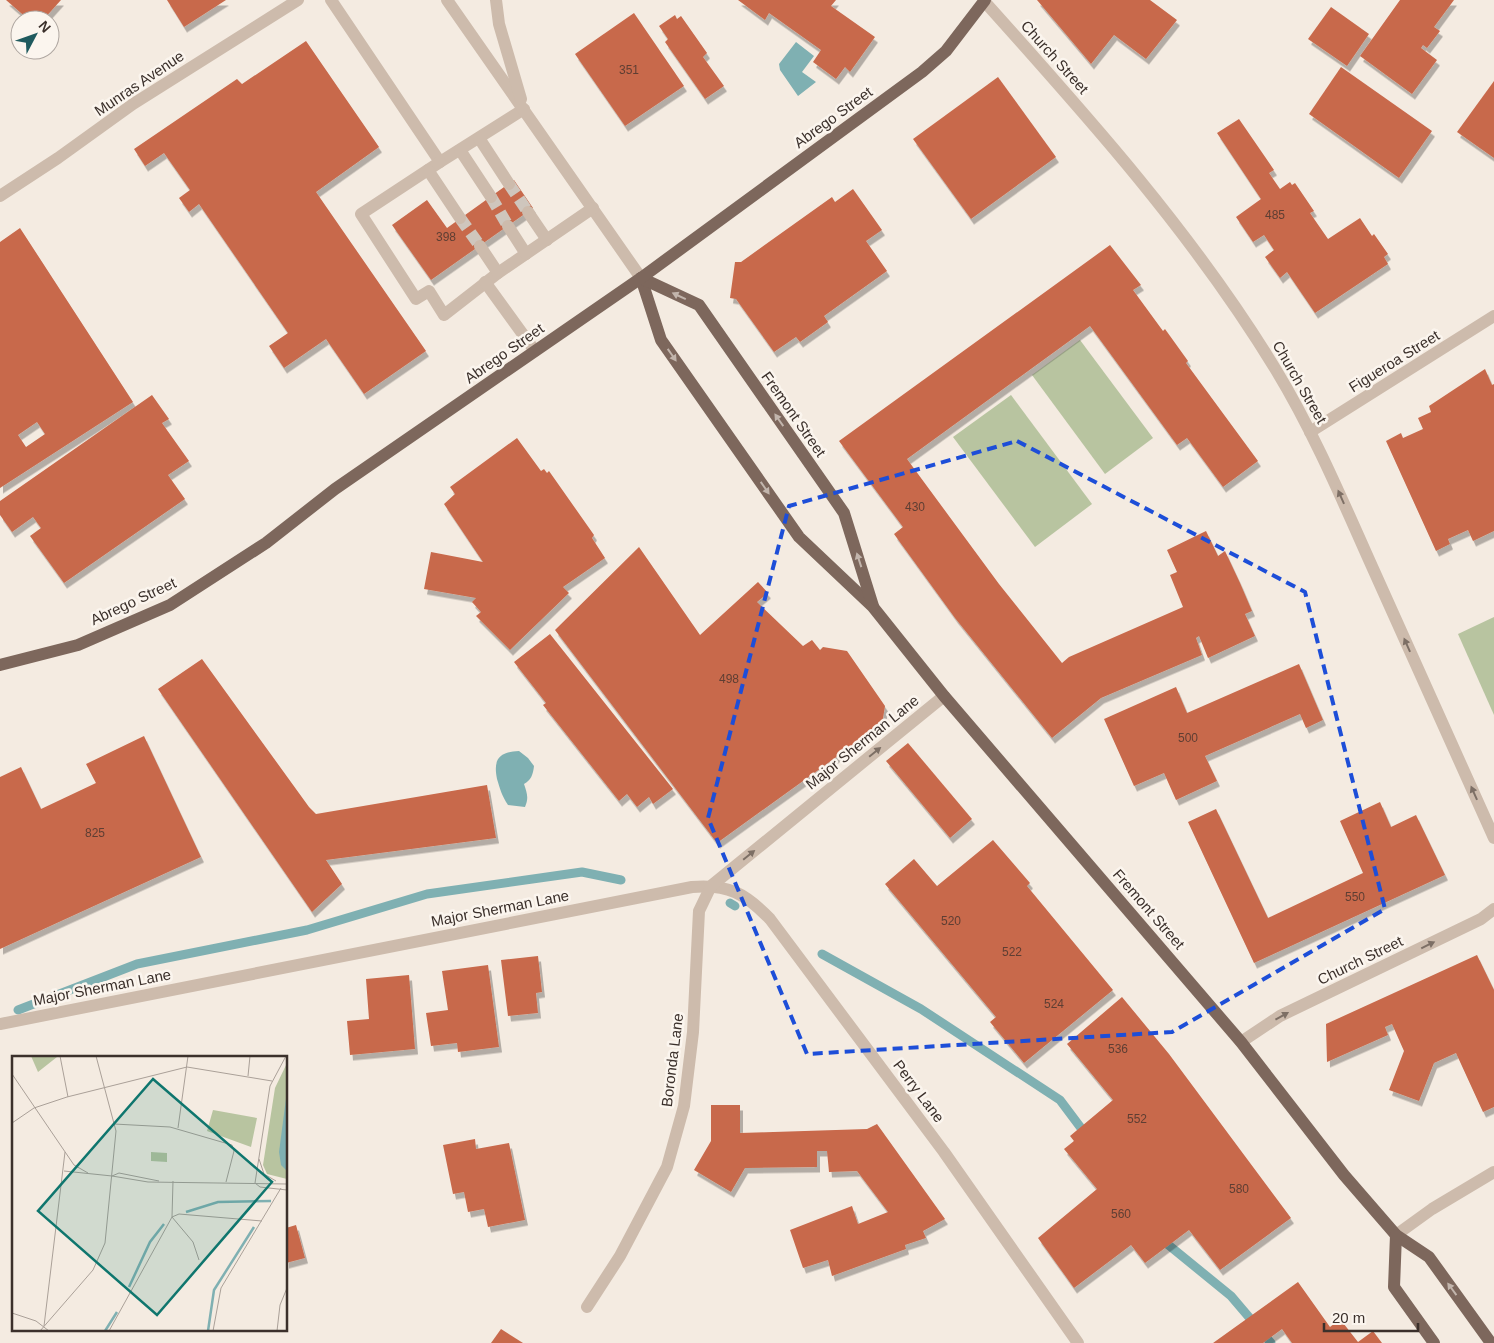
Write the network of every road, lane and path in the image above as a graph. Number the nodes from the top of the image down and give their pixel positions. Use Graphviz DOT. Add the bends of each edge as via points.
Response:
graph roads {
  1 [pos="298,0"];
  2 [pos="331,0"];
  3 [pos="447,0"];
  4 [pos="496,0"];
  5 [pos="984,1"];
  6 [pos="524,109"];
  7 [pos="479,138"];
  8 [pos="460,150"];
  9 [pos="440,162"];
  10 [pos="428,170"];
  11 [pos="509,184"];
  12 [pos="0,196"];
  13 [pos="491,197"];
  14 [pos="593,208"];
  15 [pos="528,212"];
  16 [pos="460,218"];
  17 [pos="508,226"];
  18 [pos="547,240"];
  19 [pos="480,246"];
  20 [pos="526,254"];
  21 [pos="498,273"];
  22 [pos="641,278"];
  23 [pos="485,282"];
  24 [pos="1494,316"];
  25 [pos="535,351"];
  26 [pos="1310,432"];
  27 [pos="873,607"];
  28 [pos="0,665"];
  29 [pos="944,696"];
  30 [pos="1494,838"];
  31 [pos="711,886"];
  32 [pos="1494,909"];
  33 [pos="0,1024"];
  34 [pos="1241,1042"];
  35 [pos="1494,1172"];
  36 [pos="1396,1235"];
  37 [pos="587,1306"];
  38 [pos="1078,1343"];
  39 [pos="1434,1343"];
  40 [pos="1491,1343"];
  1 -- 12 [label="street, Munras Avenue" via="133,104"];
  2 -- 9 [label="street"];
  3 -- 6 [label="street, Fremont Street"];
  4 -- 6 [label="street, Fremont Street" via="499,24"];
  5 -- 22 [label="main road, Abrego Street" via="946,51 922,72"];
  5 -- 26 [label="street, Church Street" via="1111,145 1202,258 1273,365"];
  6 -- 7 [label="street"];
  6 -- 14 [label="street, Fremont Street"];
  7 -- 8 [label="street"];
  7 -- 11 [label="street"];
  8 -- 9 [label="street"];
  8 -- 13 [label="street"];
  9 -- 10 [label="street"];
  10 -- 16 [label="street"];
  10 -- 23 [label="street" via="361,214 416,299 428,291 444,315"];
  14 -- 18 [label="street"];
  14 -- 22 [label="street, Fremont Street"];
  15 -- 18 [label="street"];
  17 -- 20 [label="street"];
  18 -- 20 [label="street"];
  19 -- 21 [label="street"];
  20 -- 21 [label="street"];
  21 -- 23 [label="street"];
  22 -- 25 [label="main road, Abrego Street"];
  22 -- 27 [label="main road, Fremont Street, one-way" via="661,340 799,537"];
  27 -- 22 [label="main road, Fremont Street, one-way" via="844,513 699,305"];
  23 -- 25 [label="street"];
  24 -- 26 [label="street, Figueroa Street"];
  25 -- 28 [label="main road, Abrego Street" via="335,489 266,543 170,605 78,644"];
  30 -- 26 [label="street, Church Street, one-way"];
  27 -- 29 [label="main road, Fremont Street"];
  31 -- 29 [label="street, Major Sherman Lane, one-way"];
  29 -- 34 [label="main road, Fremont Street"];
  31 -- 33 [label="street, Major Sherman Lane" via="669,891"];
  31 -- 37 [label="street, Boronda Lane" via="699,911 692,1041 684,1106 667,1167 620,1256"];
  31 -- 38 [label="street, Perry Lane" via="746,897 770,919 944,1152"];
  34 -- 32 [label="street, Church Street, one-way" via="1280,1016 1481,919"];
  34 -- 36 [label="main road, Fremont Street" via="1344,1175"];
  35 -- 36 [label="street"];
  36 -- 39 [label="main road" via="1394,1287"];
  40 -- 36 [label="main road, Fremont Street, one-way" via="1429,1258"];
}
